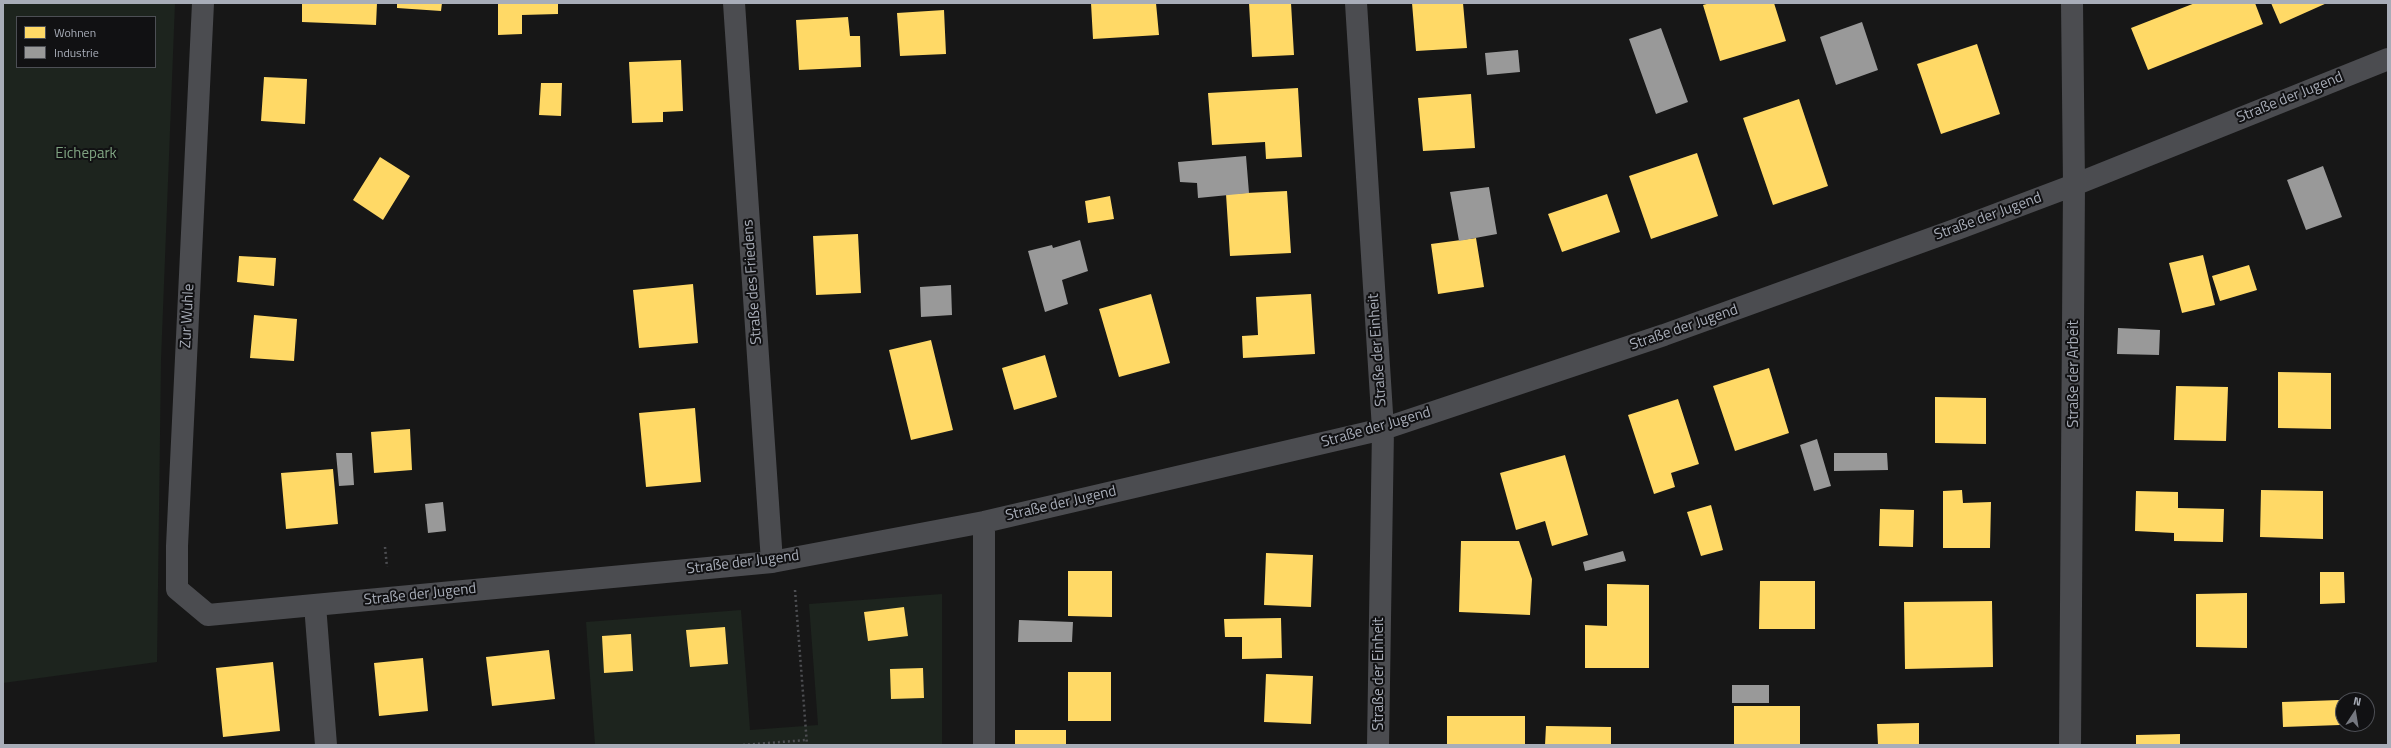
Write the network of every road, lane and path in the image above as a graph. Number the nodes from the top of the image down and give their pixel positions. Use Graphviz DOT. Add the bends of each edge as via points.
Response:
graph roads {
  1 [pos="203,3"];
  2 [pos="734,3"];
  3 [pos="1356,3"];
  4 [pos="2072,3"];
  5 [pos="2388,59"];
  6 [pos="2074,185"];
  7 [pos="1383,429"];
  8 [pos="984,522"];
  9 [pos="782,560"];
  10 [pos="315,605"];
  11 [pos="208,615"];
  12 [pos="806,740"];
  13 [pos="326,745"];
  14 [pos="743,745"];
  15 [pos="806,745"];
  16 [pos="984,745"];
  17 [pos="1378,745"];
  18 [pos="2070,745"];
  1 -- 11 [label="street, Zur Wuhle" via="177,588"];
  2 -- 9 [label="street, Straße des Friedens"];
  3 -- 7 [label="street, Straße der Einheit"];
  4 -- 6 [label="street, Straße der Arbeit"];
  5 -- 6 [label="street, Straße der Jugend"];
  6 -- 7 [label="street, Straße der Jugend" via="1664,335"];
  6 -- 18 [label="street, Straße der Arbeit"];
  7 -- 8 [label="street, Straße der Jugend"];
  7 -- 17 [label="street, Straße der Einheit"];
  8 -- 9 [label="street, Straße der Jugend"];
  8 -- 16 [label="street"];
  9 -- 10 [label="street, Straße der Jugend"];
  9 -- 12 [label="path"];
  10 -- 11 [label="street, Straße der Jugend"];
  10 -- 13 [label="street"];
  12 -- 14 [label="path"];
  12 -- 15 [label="path"];
}
